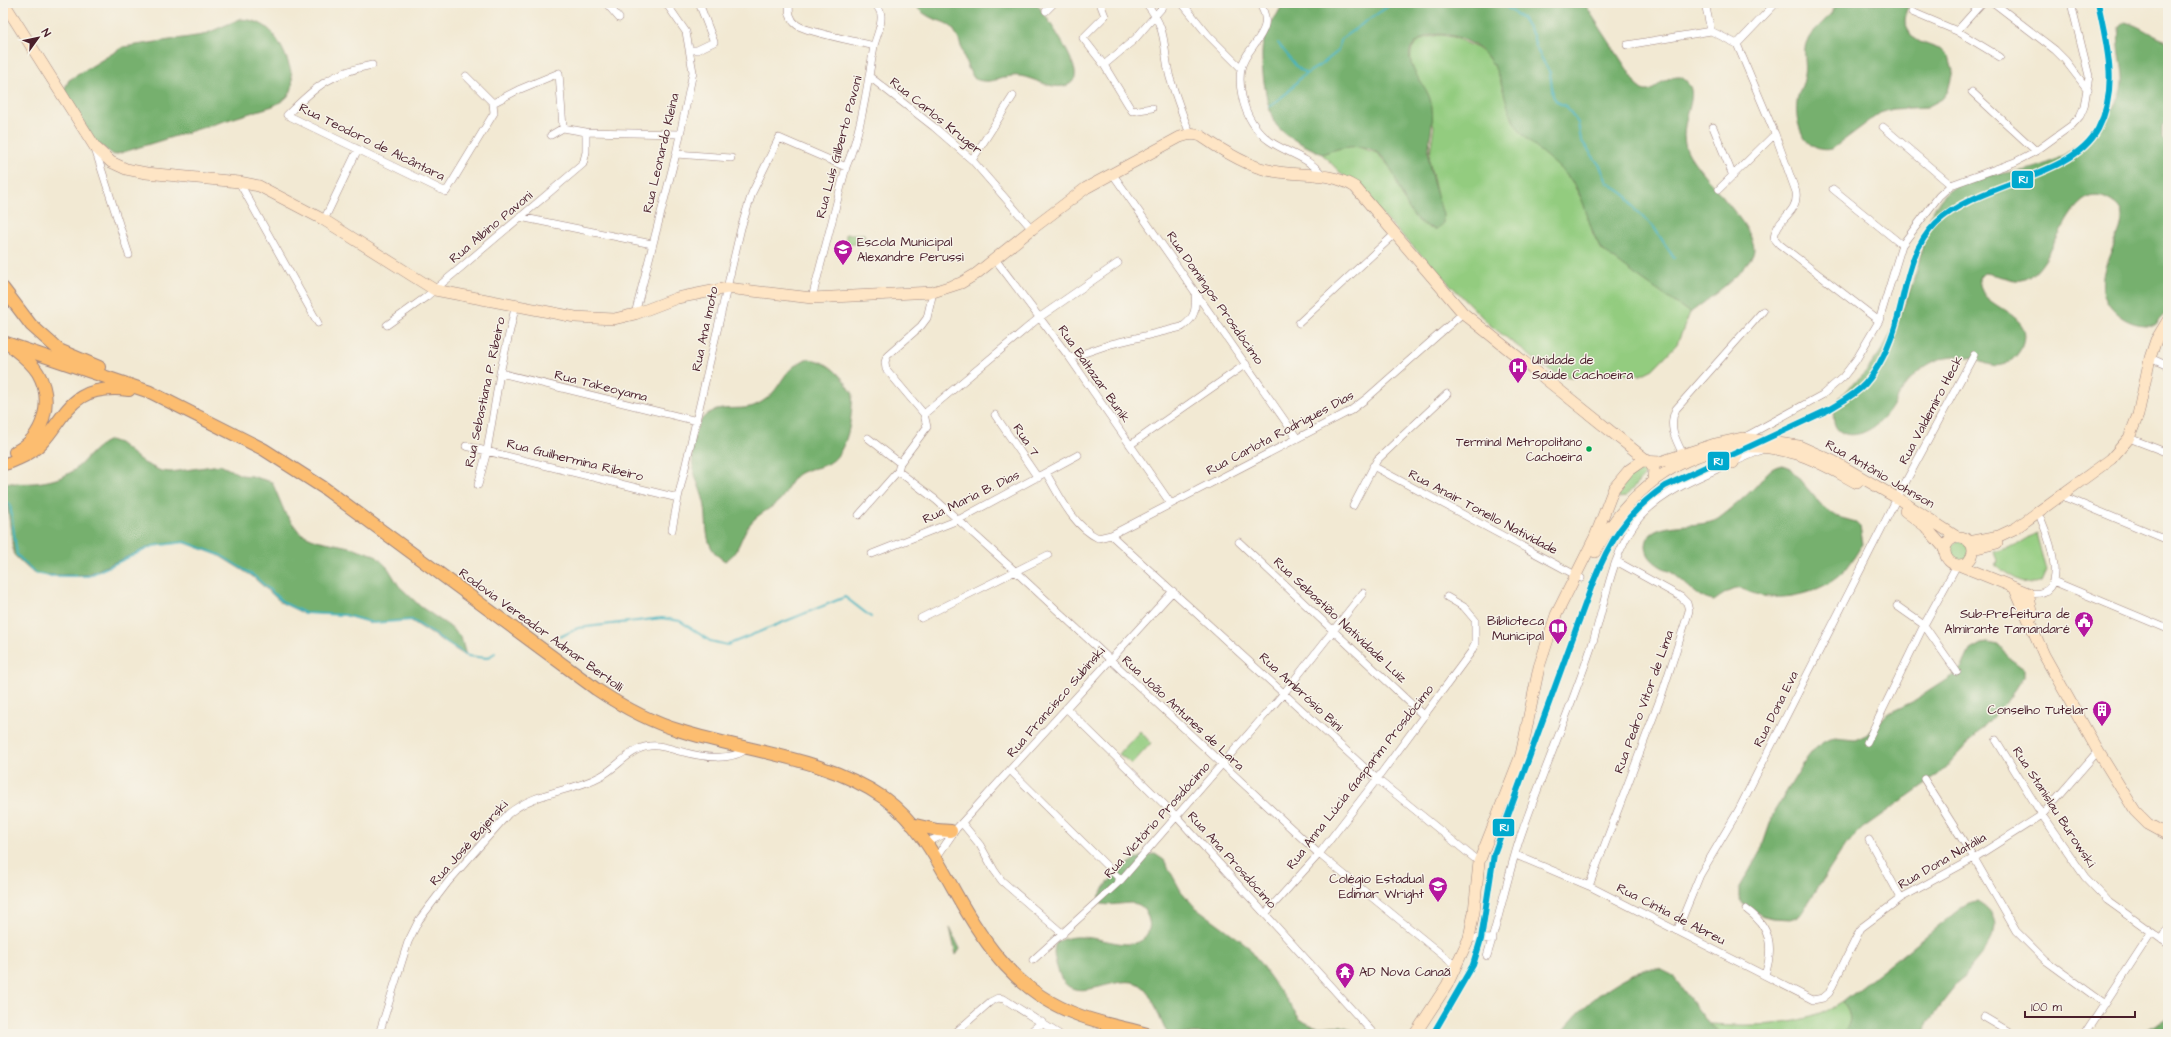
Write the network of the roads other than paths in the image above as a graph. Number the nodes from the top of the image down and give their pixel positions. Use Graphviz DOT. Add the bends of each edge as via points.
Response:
graph roads {
  1 [pos="4,3"];
  2 [pos="606,3"];
  3 [pos="666,3"];
  4 [pos="699,3"];
  5 [pos="790,3"];
  6 [pos="874,3"];
  7 [pos="1054,3"];
  8 [pos="1100,3"];
  9 [pos="1146,3"];
  10 [pos="1163,3"];
  11 [pos="1182,3"];
  12 [pos="1259,3"];
  13 [pos="1706,3"];
  14 [pos="1776,3"];
  15 [pos="1982,3"];
  16 [pos="1994,3"];
  17 [pos="2071,3"];
  18 [pos="1046,11"];
  19 [pos="1912,12"];
  20 [pos="1156,14"];
  21 [pos="619,18"];
  22 [pos="1711,31"];
  23 [pos="1958,31"];
  24 [pos="1737,44"];
  25 [pos="1627,45"];
  26 [pos="874,46"];
  27 [pos="690,50"];
  28 [pos="2000,57"];
  29 [pos="372,65"];
  30 [pos="1104,65"];
  31 [pos="1241,68"];
  32 [pos="466,76"];
  33 [pos="870,77"];
  34 [pos="2088,90"];
  35 [pos="1972,92"];
  36 [pos="1013,96"];
  37 [pos="493,103"];
  38 [pos="1152,108"];
  39 [pos="1713,127"];
  40 [pos="1883,127"];
  41 [pos="562,128"];
  42 [pos="586,132"];
  43 [pos="679,134"];
  44 [pos="1190,134"];
  45 [pos="1775,134"];
  46 [pos="551,135"];
  47 [pos="95,147"];
  48 [pos="358,149"];
  49 [pos="2036,152"];
  50 [pos="676,154"];
  51 [pos="731,158"];
  52 [pos="972,160"];
  53 [pos="846,167"];
  54 [pos="1112,173"];
  55 [pos="1322,174"];
  56 [pos="1733,176"];
  57 [pos="239,182"];
  58 [pos="1951,185"];
  59 [pos="1719,189"];
  60 [pos="1833,189"];
  61 [pos="520,217"];
  62 [pos="324,220"];
  63 [pos="1032,229"];
  64 [pos="1396,234"];
  65 [pos="652,244"];
  66 [pos="1902,245"];
  67 [pos="130,255"];
  68 [pos="995,260"];
  69 [pos="1118,263"];
  70 [pos="3,288"];
  71 [pos="727,288"];
  72 [pos="435,290"];
  73 [pos="1195,290"];
  74 [pos="933,292"];
  75 [pos="812,298"];
  76 [pos="516,304"];
  77 [pos="1763,311"];
  78 [pos="1462,313"];
  79 [pos="635,314"];
  80 [pos="1040,317"];
  81 [pos="2168,320"];
  82 [pos="1879,321"];
  83 [pos="318,323"];
  84 [pos="1299,323"];
  85 [pos="387,325"];
  86 [pos="5,343"];
  87 [pos="1974,355"];
  88 [pos="1070,358"];
  89 [pos="2150,358"];
  90 [pos="1246,364"];
  91 [pos="2168,366"];
  92 [pos="500,373"];
  93 [pos="150,392"];
  94 [pos="1447,394"];
  95 [pos="924,414"];
  96 [pos="995,415"];
  97 [pos="697,421"];
  98 [pos="1767,423"];
  99 [pos="868,438"];
  100 [pos="1297,438"];
  101 [pos="1742,438"];
  102 [pos="2129,438"];
  103 [pos="1130,445"];
  104 [pos="1761,445"];
  105 [pos="466,446"];
  106 [pos="1632,447"];
  107 [pos="1733,449"];
  108 [pos="487,451"];
  109 [pos="2168,453"];
  110 [pos="1078,455"];
  111 [pos="3,456"];
  112 [pos="1685,457"];
  113 [pos="1738,461"];
  114 [pos="1649,462"];
  115 [pos="1637,463"];
  116 [pos="3,464"];
  117 [pos="1373,466"];
  118 [pos="899,467"];
  119 [pos="1046,473"];
  120 [pos="1038,478"];
  121 [pos="1653,479"];
  122 [pos="478,485"];
  123 [pos="2067,493"];
  124 [pos="1612,494"];
  125 [pos="678,498"];
  126 [pos="1896,501"];
  127 [pos="1171,504"];
  128 [pos="1353,506"];
  129 [pos="1626,506"];
  130 [pos="859,515"];
  131 [pos="2041,519"];
  132 [pos="958,520"];
  133 [pos="672,530"];
  134 [pos="1111,535"];
  135 [pos="1957,537"];
  136 [pos="2168,540"];
  137 [pos="1239,542"];
  138 [pos="1945,549"];
  139 [pos="1971,550"];
  140 [pos="872,554"];
  141 [pos="1048,555"];
  142 [pos="1616,561"];
  143 [pos="1959,566"];
  144 [pos="1016,572"];
  145 [pos="1985,574"];
  146 [pos="1578,577"];
  147 [pos="2053,581"];
  148 [pos="2016,588"];
  149 [pos="1173,591"];
  150 [pos="1363,593"];
  151 [pos="2028,593"];
  152 [pos="1447,597"];
  153 [pos="1897,606"];
  154 [pos="921,618"];
  155 [pos="1924,624"];
  156 [pos="2168,628"];
  157 [pos="1334,629"];
  158 [pos="2036,634"];
  159 [pos="1108,660"];
  160 [pos="1957,672"];
  161 [pos="1284,693"];
  162 [pos="1066,708"];
  163 [pos="1424,716"];
  164 [pos="1996,740"];
  165 [pos="1867,742"];
  166 [pos="747,748"];
  167 [pos="2098,751"];
  168 [pos="1222,766"];
  169 [pos="1011,771"];
  170 [pos="1377,779"];
  171 [pos="1924,779"];
  172 [pos="2042,815"];
  173 [pos="1176,816"];
  174 [pos="962,823"];
  175 [pos="911,824"];
  176 [pos="954,830"];
  177 [pos="2168,835"];
  178 [pos="1869,840"];
  179 [pos="926,843"];
  180 [pos="1319,854"];
  181 [pos="1516,855"];
  182 [pos="936,858"];
  183 [pos="1974,858"];
  184 [pos="1479,862"];
  185 [pos="1121,880"];
  186 [pos="1589,886"];
  187 [pos="1901,898"];
  188 [pos="1746,909"];
  189 [pos="1265,914"];
  190 [pos="2168,929"];
  191 [pos="1677,931"];
  192 [pos="2151,933"];
  193 [pos="1063,934"];
  194 [pos="1469,938"];
  195 [pos="1492,939"];
  196 [pos="2165,942"];
  197 [pos="1487,956"];
  198 [pos="1033,960"];
  199 [pos="1457,967"];
  200 [pos="1765,976"];
  201 [pos="1813,1000"];
  202 [pos="2104,1003"];
  203 [pos="1984,1017"];
  204 [pos="1042,1022"];
  205 [pos="378,1034"];
  206 [pos="954,1034"];
  207 [pos="1028,1034"];
  208 [pos="1059,1034"];
  209 [pos="1147,1034"];
  210 [pos="1374,1034"];
  211 [pos="1415,1034"];
  212 [pos="2013,1034"];
  213 [pos="2085,1034"];
  1 -- 47 [label="main road"];
  2 -- 21 [label="street"];
  3 -- 27 [label="street, Rua Leonardo Kleina" via="686,32"];
  4 -- 27 [label="street" via="714,42 697,50"];
  5 -- 26 [label="street" via="791,17 800,27"];
  6 -- 26 [label="street, Rua Luís Gilberto Pavoni" via="879,8 881,17"];
  7 -- 18 [label="street"];
  8 -- 30 [label="street" via="1106,16 1083,38"];
  9 -- 20 [label="street"];
  10 -- 20 [label="street"];
  11 -- 31 [label="street" via="1208,35"];
  12 -- 31 [label="street" via="1266,20 1264,28"];
  13 -- 22 [label="street"];
  14 -- 24 [label="street"];
  15 -- 23 [label="street"];
  16 -- 34 [label="street" via="2055,50"];
  17 -- 34 [label="street" via="2088,67"];
  19 -- 23 [label="street"];
  20 -- 30 [label="street" via="1135,39"];
  20 -- 44 [label="street" via="1162,29 1170,78"];
  22 -- 24 [label="street"];
  22 -- 25 [label="street"];
  23 -- 28 [label="street"];
  24 -- 45 [label="street"];
  26 -- 33 [label="street, Rua Luís Gilberto Pavoni"];
  27 -- 43 [label="street, Rua Leonardo Kleina" via="693,72"];
  29 -- 48 [label="street, Rua Teodoro de Alcântara" via="342,72 309,93 287,115"];
  30 -- 38 [label="street" via="1132,111"];
  31 -- 55 [label="street" via="1241,89 1245,106 1251,122 1263,138 1313,164"];
  32 -- 37 [label="street"];
  33 -- 52 [label="street, Rua Carlos Kruger"];
  33 -- 53 [label="street, Rua Luís Gilberto Pavoni" via="853,150"];
  34 -- 49 [label="street" via="2080,116"];
  35 -- 49 [label="street"];
  36 -- 52 [label="street"];
  37 -- 41 [label="street" via="559,73"];
  37 -- 48 [label="street, Rua Teodoro de Alcântara" via="494,113 446,192"];
  39 -- 56 [label="street"];
  40 -- 58 [label="street"];
  41 -- 42 [label="street"];
  41 -- 46 [label="street"];
  42 -- 43 [label="street"];
  42 -- 61 [label="street, Rua Albino Pavoni" via="583,164"];
  43 -- 50 [label="street, Rua Leonardo Kleina"];
  44 -- 54 [label="main road"];
  44 -- 55 [label="main road" via="1200,136 1245,163 1262,169 1296,175"];
  45 -- 56 [label="street"];
  45 -- 82 [label="street" via="1797,201 1775,230 1774,238"];
  47 -- 57 [label="main road" via="111,162 126,169"];
  47 -- 67 [label="street"];
  48 -- 62 [label="street"];
  49 -- 58 [label="street"];
  50 -- 51 [label="street"];
  50 -- 65 [label="street, Rua Leonardo Kleina"];
  52 -- 63 [label="street, Rua Carlos Kruger"];
  53 -- 71 [label="street, Rua Ana Imoto" via="778,138 752,193"];
  53 -- 75 [label="street, Rua Luís Gilberto Pavoni"];
  54 -- 63 [label="main road" via="1086,188"];
  54 -- 73 [label="street, Rua Domingos Prosdócimo"];
  55 -- 64 [label="main road" via="1345,180 1355,187"];
  56 -- 59 [label="street"];
  57 -- 62 [label="main road" via="266,189"];
  57 -- 83 [label="street"];
  58 -- 66 [label="street" via="1939,196"];
  60 -- 66 [label="street"];
  61 -- 65 [label="street"];
  61 -- 72 [label="street, Rua Albino Pavoni"];
  62 -- 72 [label="main road"];
  63 -- 68 [label="main road"];
  64 -- 78 [label="main road"];
  64 -- 84 [label="street"];
  65 -- 79 [label="street, Rua Leonardo Kleina"];
  66 -- 82 [label="street"];
  68 -- 74 [label="main road" via="961,283"];
  68 -- 80 [label="street, Rua Baltazar Bunik"];
  69 -- 80 [label="street"];
  70 -- 93 [label="highway" via="31,325 59,350"];
  71 -- 75 [label="main road"];
  71 -- 79 [label="main road" via="677,298"];
  71 -- 97 [label="street, Rua Ana Imoto"];
  72 -- 76 [label="main road"];
  72 -- 85 [label="street, Rua Albino Pavoni"];
  73 -- 88 [label="street" via="1196,311 1191,320 1182,327 1111,344"];
  73 -- 90 [label="street, Rua Domingos Prosdócimo"];
  74 -- 75 [label="main road"];
  74 -- 95 [label="street" via="924,322 887,356 885,362 886,369"];
  76 -- 79 [label="main road" via="594,319 614,319"];
  76 -- 92 [label="street, Rua Sebastiana P. Ribeiro"];
  77 -- 112 [label="street" via="1676,409 1671,418 1672,428"];
  78 -- 100 [label="street, Rua Carlota Rodrigues Dias" via="1358,406"];
  78 -- 106 [label="main road"];
  80 -- 88 [label="street, Rua Baltazar Bunik"];
  80 -- 95 [label="street"];
  81 -- 89 [label="main road" via="2156,340"];
  82 -- 98 [label="street" via="1843,377 1822,395"];
  86 -- 93 [label="highway, Rodovia Vereador Admar Bertolli"];
  86 -- 111 [label="highway" via="38,372 45,388 46,410 42,424 23,448"];
  87 -- 126 [label="street, Rua Valdemiro Heck"];
  88 -- 103 [label="street, Rua Baltazar Bunik"];
  89 -- 91 [label="street"];
  89 -- 102 [label="main road" via="2138,415"];
  90 -- 100 [label="street, Rua Domingos Prosdócimo"];
  90 -- 103 [label="street"];
  92 -- 97 [label="street, Rua Takeoyama"];
  92 -- 108 [label="street, Rua Sebastiana P. Ribeiro"];
  93 -- 116 [label="highway" via="104,388 88,392 62,413 38,446 24,456"];
  93 -- 166 [label="highway, Rodovia Vereador Admar Bertolli" via="262,448 324,488 618,704 659,724"];
  94 -- 117 [label="street"];
  95 -- 118 [label="street" via="927,427"];
  96 -- 120 [label="street, Rua 7"];
  97 -- 125 [label="street, Rua Ana Imoto"];
  98 -- 101 [label="street"];
  98 -- 104 [label="street"];
  99 -- 118 [label="street, Rua João Antunes de Lara"];
  100 -- 127 [label="street, Rua Carlota Rodrigues Dias"];
  101 -- 104 [label="main road"];
  101 -- 112 [label="main road" via="1715,444"];
  102 -- 109 [label="street"];
  102 -- 123 [label="main road" via="2111,459"];
  103 -- 127 [label="street, Rua Baltazar Bunik"];
  104 -- 107 [label="main road"];
  104 -- 113 [label="street"];
  104 -- 126 [label="main road, Rua Antônio Johnson" via="1799,446 1814,452"];
  105 -- 108 [label="street, Rua Guilhermina Ribeiro"];
  106 -- 114 [label="main road"];
  106 -- 115 [label="main road"];
  107 -- 112 [label="main road"];
  107 -- 113 [label="main road"];
  108 -- 122 [label="street, Rua Sebastiana P. Ribeiro"];
  108 -- 125 [label="street, Rua Guilhermina Ribeiro"];
  110 -- 119 [label="street, Rua Maria B. Dias"];
  112 -- 114 [label="main road"];
  112 -- 121 [label="main road"];
  113 -- 142 [label="street" via="1665,496 1651,507 1637,522"];
  114 -- 115 [label="main road"];
  114 -- 121 [label="main road" via="1654,469"];
  115 -- 124 [label="main road" via="1623,475"];
  117 -- 128 [label="street"];
  117 -- 146 [label="street, Rua Anair Tonello Natividade"];
  118 -- 130 [label="street"];
  118 -- 132 [label="street, Rua João Antunes de Lara"];
  119 -- 120 [label="street, Rua Maria B. Dias"];
  119 -- 134 [label="street" via="1079,524 1090,535 1098,538"];
  120 -- 132 [label="street, Rua Maria B. Dias"];
  121 -- 129 [label="main road"];
  123 -- 131 [label="main road"];
  123 -- 136 [label="street"];
  123 -- 139 [label="main road" via="2016,528"];
  124 -- 129 [label="main road" via="1617,504"];
  124 -- 146 [label="main road"];
  125 -- 133 [label="street, Rua Ana Imoto"];
  126 -- 135 [label="main road, Rua Antônio Johnson"];
  126 -- 138 [label="main road, Rua Antônio Johnson" via="1925,526"];
  126 -- 191 [label="street, Rua Dona Eva" via="1738,811 1700,875"];
  127 -- 134 [label="street, Rua Carlota Rodrigues Dias"];
  129 -- 146 [label="main road"];
  131 -- 139 [label="main road" via="2001,542"];
  131 -- 147 [label="street" via="2049,537 2055,566"];
  132 -- 140 [label="street, Rua Maria B. Dias"];
  132 -- 144 [label="street, Rua João Antunes de Lara"];
  134 -- 149 [label="street, Rua Ambrósio Bini"];
  135 -- 138 [label="main road" via="1949,541"];
  135 -- 139 [label="main road"];
  137 -- 157 [label="street, Rua Sebastião Natividade Luiz"];
  138 -- 143 [label="main road" via="1946,558"];
  139 -- 143 [label="main road"];
  139 -- 145 [label="main road"];
  141 -- 144 [label="street"];
  142 -- 181 [label="street" via="1579,683"];
  142 -- 186 [label="street, Rua Pedro Vitor de Lima" via="1681,597 1687,603 1689,611 1662,694"];
  143 -- 145 [label="main road"];
  143 -- 155 [label="street"];
  144 -- 154 [label="street"];
  144 -- 159 [label="street, Rua João Antunes de Lara"];
  145 -- 148 [label="main road"];
  146 -- 184 [label="main road" via="1562,618 1552,629 1539,667 1520,755"];
  147 -- 151 [label="street" via="2044,591"];
  147 -- 156 [label="street"];
  148 -- 151 [label="main road"];
  148 -- 158 [label="main road"];
  149 -- 159 [label="street, Rua Francisco Subinski"];
  149 -- 161 [label="street, Rua Ambrósio Bini"];
  150 -- 157 [label="street, Rua Victório Prosdócimo"];
  151 -- 158 [label="main road"];
  152 -- 163 [label="street, Rua Anna Lúcia Gasparim Prosdócimo" via="1464,607 1475,620 1475,644"];
  153 -- 155 [label="street"];
  155 -- 160 [label="street"];
  155 -- 165 [label="street"];
  157 -- 161 [label="street, Rua Victório Prosdócimo"];
  157 -- 163 [label="street, Rua Sebastião Natividade Luiz"];
  158 -- 167 [label="main road" via="2044,655"];
  159 -- 162 [label="street, Rua Francisco Subinski"];
  159 -- 168 [label="street, Rua João Antunes de Lara"];
  161 -- 168 [label="street, Rua Victório Prosdócimo"];
  161 -- 170 [label="street, Rua Ambrósio Bini"];
  162 -- 169 [label="street, Rua Francisco Subinski"];
  162 -- 173 [label="street, Rua Ana Prosdócimo"];
  163 -- 170 [label="street, Rua Anna Lúcia Gasparim Prosdócimo"];
  164 -- 172 [label="street, Rua Stanislau Burowski"];
  166 -- 175 [label="highway, Rodovia Vereador Admar Bertolli" via="811,764 859,782 886,799"];
  166 -- 205 [label="street, Rua José Bajerski" via="742,753 729,756 697,755 651,745 641,748 590,782 535,797 520,804 508,814 448,882 419,920 408,942"];
  167 -- 172 [label="street, Rua Dona Natália"];
  167 -- 177 [label="main road" via="2135,811 2148,824"];
  168 -- 173 [label="street, Rua Victório Prosdócimo"];
  168 -- 180 [label="street, Rua João Antunes de Lara"];
  169 -- 174 [label="street, Rua Francisco Subinski"];
  169 -- 185 [label="street"];
  170 -- 180 [label="street, Rua Anna Lúcia Gasparim Prosdócimo"];
  170 -- 184 [label="street, Rua Ambrósio Bini"];
  171 -- 183 [label="street"];
  172 -- 183 [label="street, Rua Dona Natália"];
  172 -- 192 [label="street, Rua Stanislau Burowski" via="2085,878 2107,900"];
  173 -- 185 [label="street, Rua Victório Prosdócimo"];
  173 -- 189 [label="street, Rua Ana Prosdócimo"];
  174 -- 176 [label="street, Rua Francisco Subinski"];
  174 -- 193 [label="street" via="980,844 1002,881"];
  175 -- 176 [label="highway" via="937,830"];
  175 -- 179 [label="highway, Rodovia Vereador Admar Bertolli"];
  176 -- 179 [label="street, Rua Francisco Subinski"];
  176 -- 182 [label="street, Rua Francisco Subinski"];
  178 -- 187 [label="street"];
  179 -- 182 [label="highway, Rodovia Vereador Admar Bertolli"];
  180 -- 189 [label="street, Rua Anna Lúcia Gasparim Prosdócimo"];
  180 -- 199 [label="street, Rua João Antunes de Lara"];
  181 -- 186 [label="street, Rua Cíntia de Abreu"];
  181 -- 195 [label="street"];
  182 -- 209 [label="highway, Rodovia Vereador Admar Bertolli" via="989,947 1022,984 1052,1003 1082,1016"];
  183 -- 187 [label="street, Rua Dona Natália"];
  183 -- 202 [label="street" via="2016,931 2045,960"];
  184 -- 194 [label="main road"];
  185 -- 193 [label="street, Rua Victório Prosdócimo"];
  186 -- 191 [label="street, Rua Cíntia de Abreu"];
  187 -- 201 [label="street, Rua Dona Natália" via="1861,928 1829,992 1823,998"];
  188 -- 200 [label="street" via="1758,918 1767,932 1770,953"];
  189 -- 210 [label="street, Rua Ana Prosdócimo"];
  190 -- 196 [label="street"];
  191 -- 200 [label="street, Rua Cíntia de Abreu"];
  192 -- 196 [label="street, Rua Stanislau Burowski"];
  192 -- 202 [label="street"];
  193 -- 198 [label="street, Rua Victório Prosdócimo"];
  194 -- 195 [label="street"];
  194 -- 199 [label="main road"];
  195 -- 197 [label="street"];
  199 -- 211 [label="main road"];
  200 -- 201 [label="street, Rua Cíntia de Abreu"];
  202 -- 213 [label="street"];
  203 -- 212 [label="street"];
  204 -- 206 [label="street" via="998,998"];
  204 -- 207 [label="street"];
  204 -- 208 [label="street"];
}
